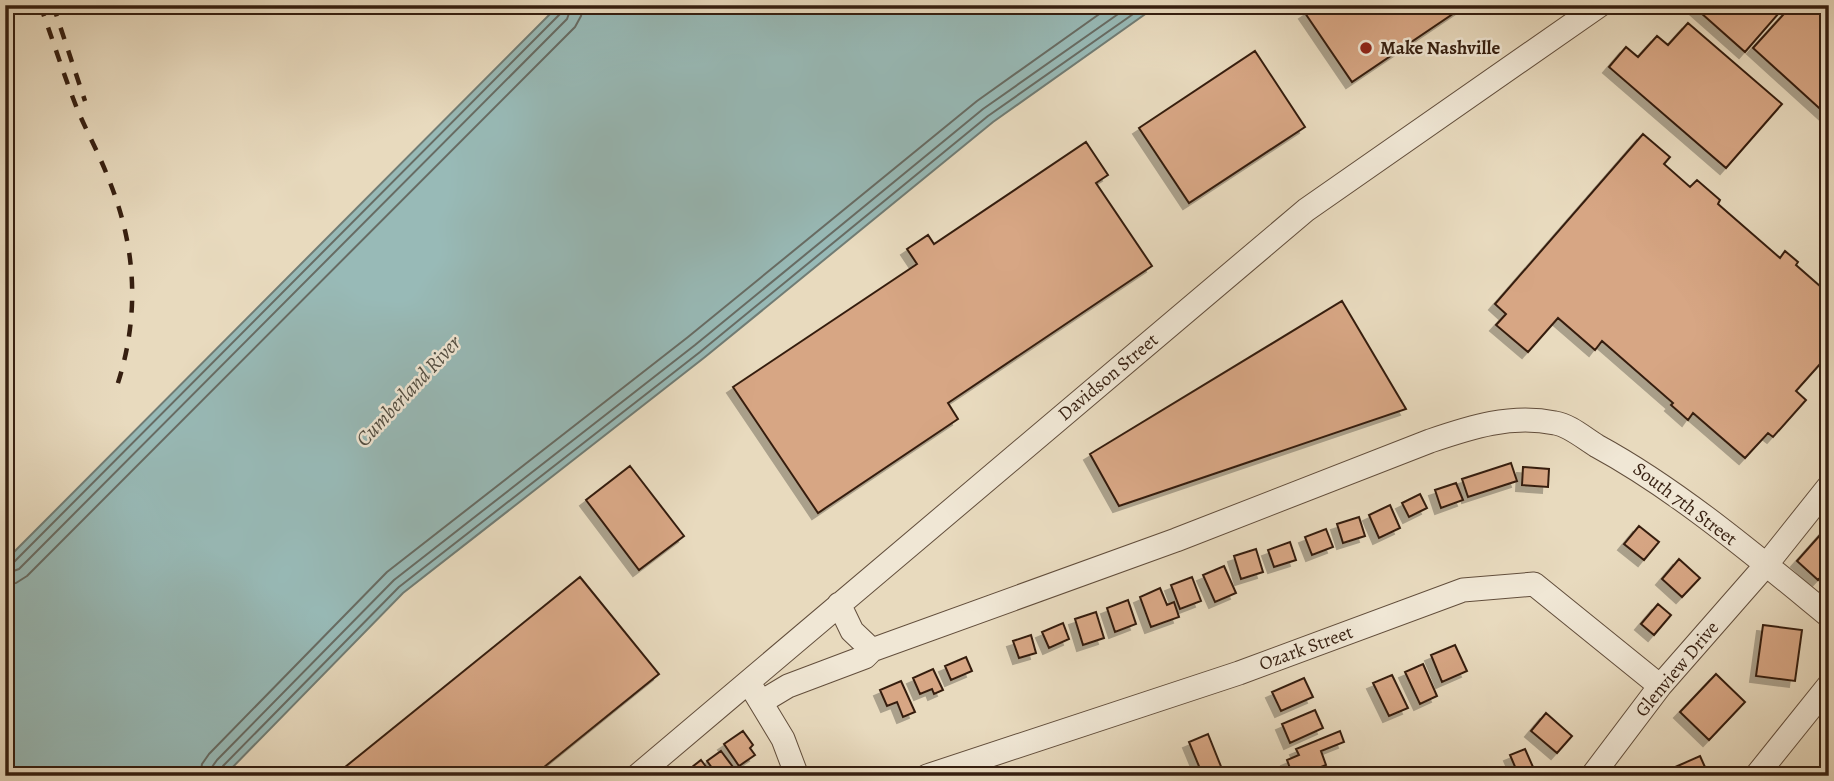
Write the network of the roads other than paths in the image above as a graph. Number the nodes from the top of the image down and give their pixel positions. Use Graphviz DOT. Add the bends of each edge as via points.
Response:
graph roads {
  1 [pos="1600,5"];
  2 [pos="1829,486"];
  3 [pos="1766,565"];
  4 [pos="838,604"];
  5 [pos="1829,616"];
  6 [pos="872,650"];
  7 [pos="748,683"];
  8 [pos="1829,685"];
  9 [pos="1660,686"];
  10 [pos="763,701"];
  11 [pos="637,776"];
  12 [pos="797,776"];
  13 [pos="927,776"];
  14 [pos="1592,776"];
  15 [pos="1756,776"];
  1 -- 4 [label="street, Davidson Street" via="1306,210"];
  2 -- 3 [label="street, Glenview Drive"];
  3 -- 5 [label="street, South 7th Street"];
  3 -- 6 [label="street, South 7th Street" via="1628,462 1558,423 1508,419 1430,441 1176,540"];
  3 -- 9 [label="street, Glenview Drive"];
  4 -- 6 [label="street" via="852,631"];
  4 -- 7 [label="street, Davidson Street"];
  6 -- 10 [label="street"];
  7 -- 10 [label="street"];
  7 -- 11 [label="street, Davidson Street"];
  8 -- 15 [label="street"];
  9 -- 13 [label="street, Ozark Street" via="1534,584 1496,586 1464,590 1239,673"];
  9 -- 14 [label="street, Glenview Drive"];
  10 -- 12 [label="street"];
}
